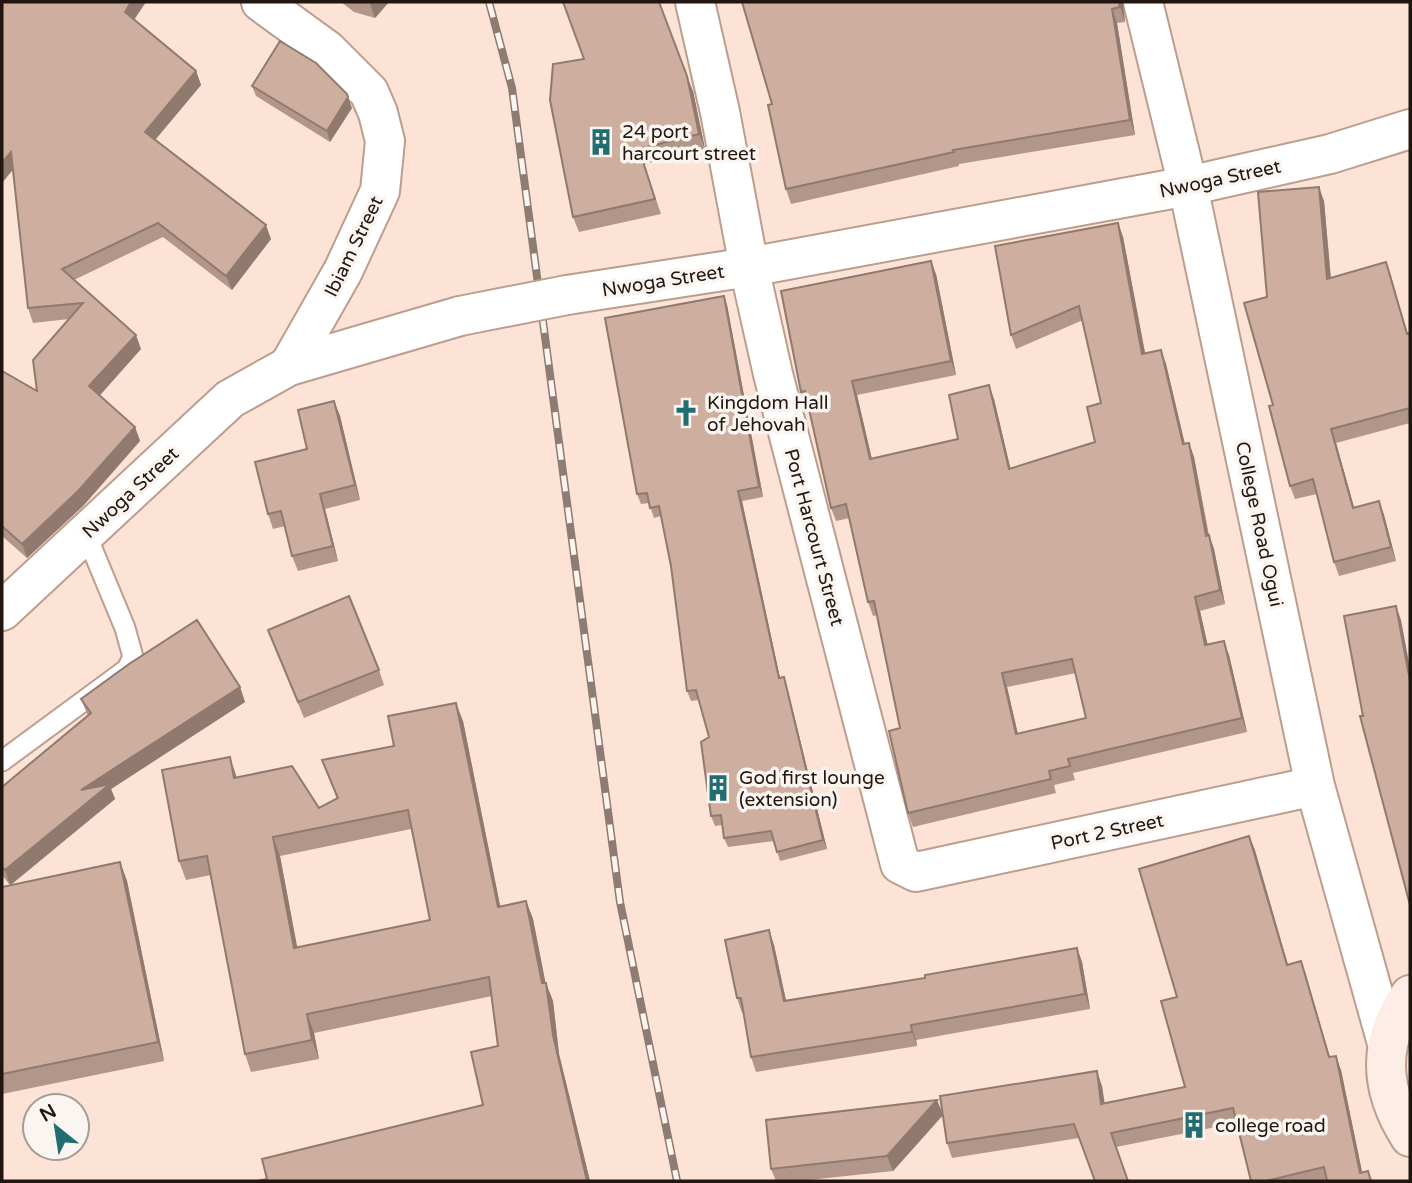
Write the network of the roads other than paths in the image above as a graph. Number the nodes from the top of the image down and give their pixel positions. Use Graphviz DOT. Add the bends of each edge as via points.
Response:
graph roads {
  1 [pos="261,2"];
  2 [pos="695,2"];
  3 [pos="1143,2"];
  4 [pos="1410,129"];
  5 [pos="1188,186"];
  6 [pos="749,267"];
  7 [pos="289,366"];
  8 [pos="86,534"];
  9 [pos="3,606"];
  10 [pos="2,761"];
  11 [pos="1315,786"];
  12 [pos="900,864"];
  13 [pos="1410,995"];
  14 [pos="1387,1043"];
  15 [pos="1410,1138"];
  1 -- 7 [label="street, Ibiam Street" via="327,50 369,92 385,141 380,191 343,271"];
  2 -- 6 [label="street, Port Harcourt Street"];
  3 -- 5 [label="street, College Road Ogui"];
  4 -- 5 [label="street, Nwoga Street"];
  5 -- 6 [label="street, Nwoga Street"];
  5 -- 11 [label="street, College Road Ogui"];
  6 -- 7 [label="street, Nwoga Street, bridge" via="460,316"];
  6 -- 12 [label="street, Port Harcourt Street"];
  7 -- 8 [label="street, Nwoga Street" via="230,399"];
  8 -- 9 [label="street, Nwoga Street"];
  8 -- 10 [label="lane" via="133,657 127,669"];
  11 -- 12 [label="street, Port 2 Street" via="916,872"];
  11 -- 14 [label="street, College Road Ogui"];
  13 -- 14 [label="main road" via="1397,1014"];
  14 -- 15 [label="main road" via="1392,1105"];
}
